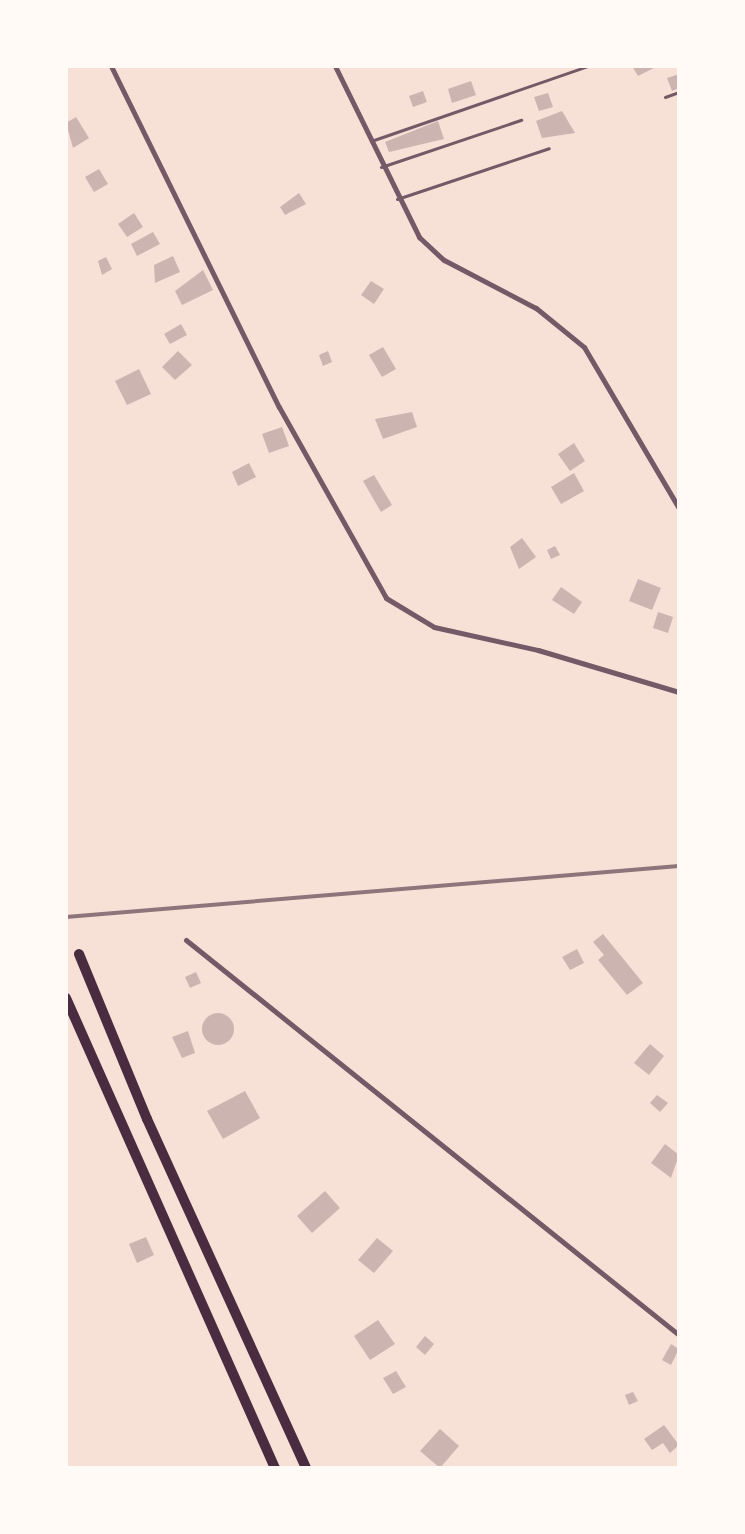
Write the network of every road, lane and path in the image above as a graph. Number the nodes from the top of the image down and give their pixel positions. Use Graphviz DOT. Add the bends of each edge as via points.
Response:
graph roads {
  1 [pos="111,66"];
  2 [pos="335,66"];
  3 [pos="587,66"];
  4 [pos="679,92"];
  5 [pos="665,97"];
  6 [pos="521,120"];
  7 [pos="370,142"];
  8 [pos="549,148"];
  9 [pos="381,167"];
  10 [pos="397,199"];
  11 [pos="679,508"];
  12 [pos="679,692"];
  13 [pos="186,940"];
  14 [pos="79,954"];
  15 [pos="66,998"];
  16 [pos="679,1335"];
  17 [pos="275,1468"];
  18 [pos="306,1468"];
  1 -- 12 [label="street" via="279,407 386,598 434,627 538,650"];
  2 -- 7 [label="street"];
  3 -- 7 [label="lane"];
  4 -- 5 [label="lane"];
  6 -- 9 [label="lane"];
  7 -- 9 [label="street"];
  8 -- 10 [label="lane"];
  9 -- 10 [label="street"];
  10 -- 11 [label="street" via="436,254 536,308 584,347"];
  13 -- 16 [label="street"];
  14 -- 18 [label="highway" via="147,1119"];
  15 -- 17 [label="highway"];
}
